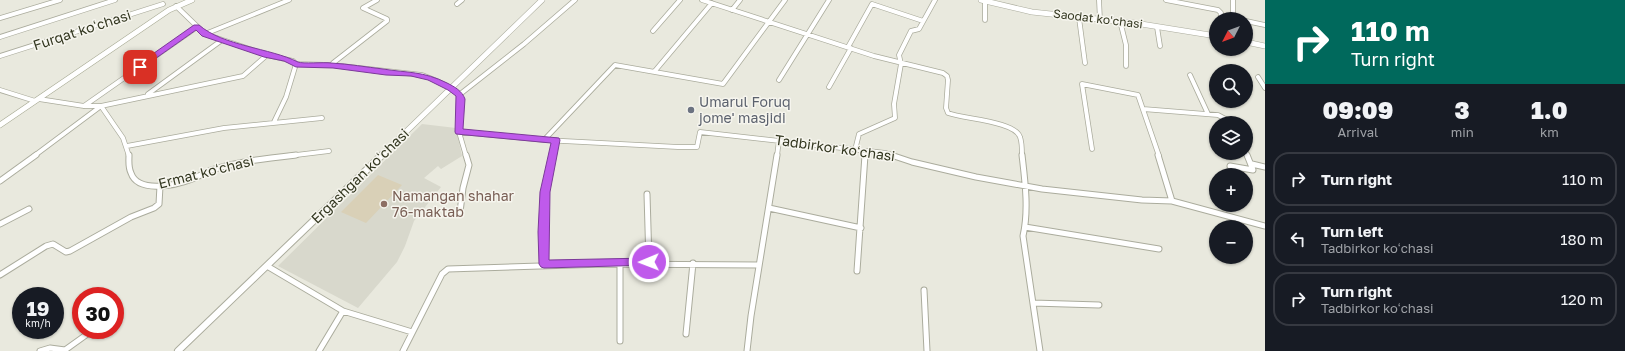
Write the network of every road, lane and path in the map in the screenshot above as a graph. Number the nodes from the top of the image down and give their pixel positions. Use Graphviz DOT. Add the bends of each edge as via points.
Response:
graph roads {
  1 [pos="60,0"];
  2 [pos="114,0"];
  3 [pos="160,0"];
  4 [pos="192,0"];
  5 [pos="288,0"];
  6 [pos="377,0"];
  7 [pos="462,0"];
  8 [pos="542,0"];
  9 [pos="575,0"];
  10 [pos="680,0"];
  11 [pos="702,0"];
  12 [pos="740,0"];
  13 [pos="785,0"];
  14 [pos="829,0"];
  15 [pos="935,0"];
  16 [pos="984,0"];
  17 [pos="1099,0"];
  18 [pos="1166,0"];
  19 [pos="1233,0"];
  20 [pos="712,3"];
  21 [pos="163,4"];
  22 [pos="457,4"];
  23 [pos="176,6"];
  24 [pos="168,10"];
  25 [pos="732,10"];
  26 [pos="1221,12"];
  27 [pos="1233,12"];
  28 [pos="0,18"];
  29 [pos="1078,18"];
  30 [pos="923,20"];
  31 [pos="985,20"];
  32 [pos="1100,20"];
  33 [pos="769,21"];
  34 [pos="1120,21"];
  35 [pos="1253,22"];
  36 [pos="1265,25"];
  37 [pos="197,27"];
  38 [pos="1157,27"];
  39 [pos="653,31"];
  40 [pos="205,34"];
  41 [pos="807,34"];
  42 [pos="1209,35"];
  43 [pos="0,37"];
  44 [pos="222,40"];
  45 [pos="1253,43"];
  46 [pos="1160,46"];
  47 [pos="1265,46"];
  48 [pos="849,48"];
  49 [pos="267,55"];
  50 [pos="0,56"];
  51 [pos="900,62"];
  52 [pos="1085,63"];
  53 [pos="296,64"];
  54 [pos="333,65"];
  55 [pos="1126,66"];
  56 [pos="654,72"];
  57 [pos="1190,75"];
  58 [pos="1258,77"];
  59 [pos="779,80"];
  60 [pos="829,87"];
  61 [pos="451,88"];
  62 [pos="1265,88"];
  63 [pos="0,91"];
  64 [pos="459,95"];
  65 [pos="146,96"];
  66 [pos="37,100"];
  67 [pos="84,106"];
  68 [pos="101,106"];
  69 [pos="1143,109"];
  70 [pos="1208,114"];
  71 [pos="1224,116"];
  72 [pos="322,118"];
  73 [pos="274,122"];
  74 [pos="0,125"];
  75 [pos="459,132"];
  76 [pos="544,140"];
  77 [pos="556,140"];
  78 [pos="779,140"];
  79 [pos="127,146"];
  80 [pos="1092,148"];
  81 [pos="855,150"];
  82 [pos="329,151"];
  83 [pos="865,151"];
  84 [pos="1250,160"];
  85 [pos="1252,164"];
  86 [pos="1230,166"];
  87 [pos="1265,167"];
  88 [pos="0,181"];
  89 [pos="160,186"];
  90 [pos="1026,186"];
  91 [pos="647,194"];
  92 [pos="1172,201"];
  93 [pos="769,208"];
  94 [pos="29,209"];
  95 [pos="460,212"];
  96 [pos="0,224"];
  97 [pos="1265,226"];
  98 [pos="1025,227"];
  99 [pos="861,228"];
  100 [pos="1159,249"];
  101 [pos="649,262"];
  102 [pos="620,263"];
  103 [pos="693,263"];
  104 [pos="544,264"];
  105 [pos="759,265"];
  106 [pos="267,266"];
  107 [pos="857,271"];
  108 [pos="0,275"];
  109 [pos="924,290"];
  110 [pos="1033,303"];
  111 [pos="1099,305"];
  112 [pos="344,312"];
  113 [pos="412,332"];
  114 [pos="686,334"];
  115 [pos="80,339"];
  116 [pos="620,341"];
  117 [pos="40,351"];
  118 [pos="178,351"];
  119 [pos="319,351"];
  120 [pos="403,351"];
  121 [pos="747,351"];
  122 [pos="927,351"];
  123 [pos="1040,351"];
  1 -- 28 [label="street"];
  2 -- 43 [label="street, Furqat koʻchasi"];
  3 -- 21 [label="street"];
  4 -- 23 [label="main road"];
  5 -- 40 [label="street"];
  6 -- 54 [label="street" via="363,8 387,21 348,50"];
  7 -- 22 [label="street"];
  8 -- 61 [label="street, Ergashgan koʻchasi"];
  9 -- 64 [label="street"];
  10 -- 39 [label="street"];
  11 -- 20 [label="street"];
  12 -- 25 [label="street"];
  13 -- 33 [label="street"];
  14 -- 41 [label="street"];
  15 -- 30 [label="street"];
  16 -- 29 [label="street, Saodat koʻchasi" via="1020,10"];
  16 -- 31 [label="street"];
  17 -- 32 [label="street"];
  18 -- 26 [label="street"];
  19 -- 27 [label="street"];
  20 -- 25 [label="street"];
  20 -- 56 [label="street"];
  21 -- 24 [label="street"];
  21 -- 50 [label="street, Furqat koʻchasi"];
  23 -- 24 [label="main road"];
  23 -- 37 [label="street"];
  24 -- 66 [label="main road"];
  25 -- 33 [label="street"];
  29 -- 32 [label="street, Saodat koʻchasi"];
  29 -- 52 [label="street"];
  30 -- 48 [label="street" via="872,4"];
  30 -- 51 [label="street" via="919,29 911,31 905,40 899,55"];
  32 -- 34 [label="street, Saodat koʻchasi"];
  33 -- 41 [label="street"];
  33 -- 56 [label="street" via="723,84"];
  34 -- 38 [label="street, Saodat koʻchasi"];
  34 -- 55 [label="street" via="1126,45"];
  35 -- 36 [label="street"];
  37 -- 40 [label="street"];
  37 -- 67 [label="street"];
  38 -- 42 [label="street, Saodat koʻchasi"];
  38 -- 46 [label="street"];
  40 -- 44 [label="street"];
  41 -- 48 [label="street"];
  41 -- 59 [label="street"];
  44 -- 49 [label="street"];
  44 -- 65 [label="street"];
  45 -- 47 [label="street"];
  48 -- 51 [label="street"];
  48 -- 60 [label="street"];
  49 -- 53 [label="street" via="294,61"];
  49 -- 65 [label="street" via="243,76"];
  51 -- 81 [label="street" via="894,104 895,118 858,134"];
  51 -- 90 [label="street" via="935,70 947,76 948,113 1007,126 1018,133"];
  53 -- 54 [label="street"];
  53 -- 73 [label="street" via="286,97"];
  54 -- 61 [label="street" via="422,75"];
  56 -- 76 [label="street" via="615,65"];
  57 -- 70 [label="street"];
  58 -- 62 [label="street"];
  61 -- 64 [label="street"];
  61 -- 106 [label="street, Ergashgan koʻchasi"];
  63 -- 66 [label="street"];
  64 -- 75 [label="street"];
  65 -- 68 [label="street"];
  66 -- 67 [label="street"];
  66 -- 74 [label="main road"];
  67 -- 68 [label="street"];
  68 -- 79 [label="street, Ermat koʻchasi"];
  68 -- 88 [label="street"];
  69 -- 70 [label="street"];
  69 -- 80 [label="street" via="1136,94 1082,84"];
  69 -- 92 [label="street"];
  70 -- 71 [label="street"];
  72 -- 73 [label="street"];
  73 -- 79 [label="street" via="186,134"];
  75 -- 76 [label="street, Tadbirkor koʻchasi"];
  75 -- 95 [label="street" via="469,165"];
  76 -- 77 [label="street, Tadbirkor koʻchasi"];
  77 -- 78 [label="street, Tadbirkor koʻchasi" via="697,147 700,132"];
  77 -- 104 [label="street" via="545,192"];
  78 -- 81 [label="street, Tadbirkor koʻchasi"];
  78 -- 93 [label="street"];
  79 -- 89 [label="street, Ermat koʻchasi" via="128,165 132,176 148,186"];
  81 -- 83 [label="street, Tadbirkor koʻchasi"];
  82 -- 89 [label="street, Ermat koʻchasi" via="250,160"];
  83 -- 90 [label="street, Tadbirkor koʻchasi" via="886,153 912,162"];
  83 -- 99 [label="street"];
  84 -- 85 [label="street"];
  85 -- 86 [label="street" via="1253,170"];
  85 -- 87 [label="street"];
  89 -- 108 [label="street" via="159,204 154,208 131,217 70,251 66,252 53,244 46,246"];
  90 -- 92 [label="street, Tadbirkor koʻchasi" via="1142,200"];
  90 -- 98 [label="street"];
  91 -- 101 [label="street"];
  92 -- 97 [label="street, Tadbirkor koʻchasi"];
  93 -- 99 [label="street"];
  93 -- 105 [label="street"];
  94 -- 96 [label="street"];
  98 -- 100 [label="street"];
  98 -- 110 [label="street" via="1025,259"];
  99 -- 107 [label="street"];
  101 -- 102 [label="street"];
  101 -- 103 [label="street"];
  102 -- 104 [label="street"];
  102 -- 116 [label="street"];
  103 -- 105 [label="street"];
  103 -- 114 [label="street"];
  104 -- 113 [label="street" via="445,270"];
  105 -- 121 [label="street"];
  106 -- 112 [label="street"];
  106 -- 118 [label="street, Ergashgan koʻchasi"];
  109 -- 122 [label="street"];
  110 -- 111 [label="street"];
  110 -- 123 [label="street"];
  112 -- 113 [label="street"];
  112 -- 119 [label="street"];
  113 -- 120 [label="street"];
  115 -- 117 [label="street" via="65,350 50,348"];
}
